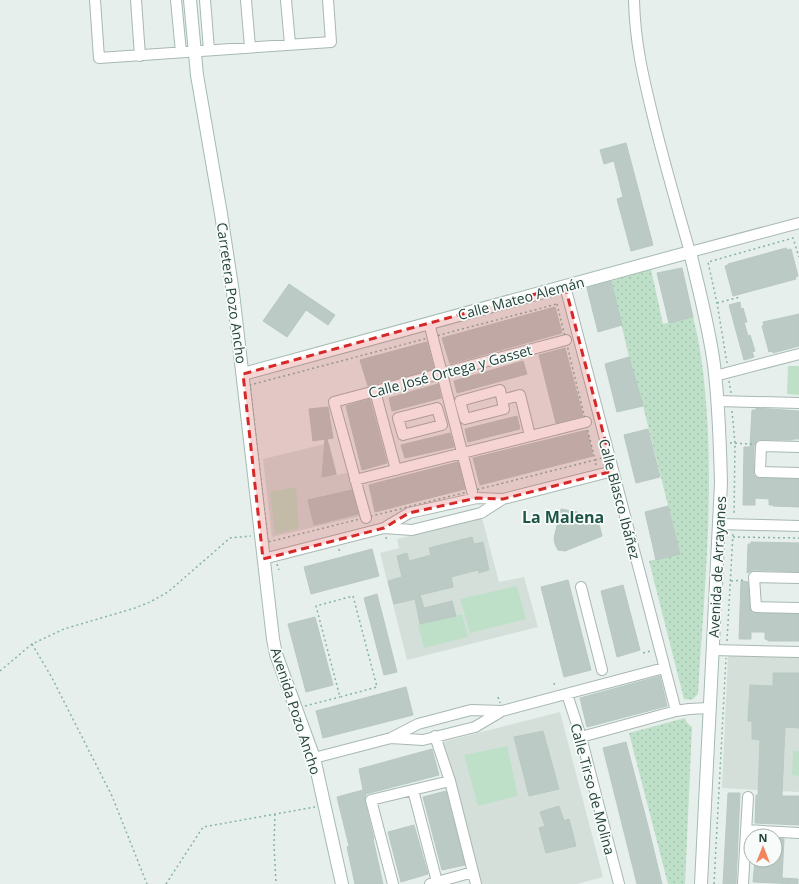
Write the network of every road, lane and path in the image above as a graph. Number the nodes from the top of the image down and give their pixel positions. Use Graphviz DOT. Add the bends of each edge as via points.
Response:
graph roads {
  1 [pos="95,0"];
  2 [pos="136,0"];
  3 [pos="176,0"];
  4 [pos="190,0"];
  5 [pos="205,0"];
  6 [pos="246,0"];
  7 [pos="286,0"];
  8 [pos="328,0"];
  9 [pos="634,0"];
  10 [pos="290,44"];
  11 [pos="250,47"];
  12 [pos="209,50"];
  13 [pos="194,51"];
  14 [pos="180,52"];
  15 [pos="140,56"];
  16 [pos="799,223"];
  17 [pos="690,252"];
  18 [pos="565,286"];
  19 [pos="740,297"];
  20 [pos="718,303"];
  21 [pos="429,323"];
  22 [pos="566,340"];
  23 [pos="799,354"];
  24 [pos="243,374"];
  25 [pos="442,374"];
  26 [pos="715,376"];
  27 [pos="375,391"];
  28 [pos="502,400"];
  29 [pos="717,401"];
  30 [pos="799,403"];
  31 [pos="463,411"];
  32 [pos="452,414"];
  33 [pos="440,417"];
  34 [pos="586,422"];
  35 [pos="401,427"];
  36 [pos="385,431"];
  37 [pos="530,436"];
  38 [pos="720,443"];
  39 [pos="761,446"];
  40 [pos="799,447"];
  41 [pos="462,453"];
  42 [pos="396,470"];
  43 [pos="613,471"];
  44 [pos="799,473"];
  45 [pos="355,480"];
  46 [pos="475,494"];
  47 [pos="503,499"];
  48 [pos="409,513"];
  49 [pos="481,513"];
  50 [pos="366,518"];
  51 [pos="719,524"];
  52 [pos="799,526"];
  53 [pos="384,528"];
  54 [pos="412,530"];
  55 [pos="260,536"];
  56 [pos="733,537"];
  57 [pos="799,538"];
  58 [pos="263,559"];
  59 [pos="799,578"];
  60 [pos="755,580"];
  61 [pos="731,581"];
  62 [pos="581,587"];
  63 [pos="799,608"];
  64 [pos="32,644"];
  65 [pos="712,650"];
  66 [pos="799,652"];
  67 [pos="664,668"];
  68 [pos="602,670"];
  69 [pos="0,671"];
  70 [pos="567,694"];
  71 [pos="340,697"];
  72 [pos="304,706"];
  73 [pos="709,708"];
  74 [pos="471,710"];
  75 [pos="502,711"];
  76 [pos="676,711"];
  77 [pos="418,724"];
  78 [pos="475,727"];
  79 [pos="436,736"];
  80 [pos="581,737"];
  81 [pos="391,738"];
  82 [pos="423,740"];
  83 [pos="314,758"];
  84 [pos="450,781"];
  85 [pos="413,790"];
  86 [pos="748,797"];
  87 [pos="325,805"];
  88 [pos="275,814"];
  89 [pos="746,828"];
  90 [pos="783,832"];
  91 [pos="799,833"];
  92 [pos="744,868"];
  93 [pos="473,872"];
  94 [pos="434,883"];
  95 [pos="147,884"];
  96 [pos="166,884"];
  97 [pos="276,884"];
  98 [pos="342,884"];
  99 [pos="393,884"];
  100 [pos="476,884"];
  101 [pos="619,884"];
  102 [pos="701,884"];
  103 [pos="743,884"];
  1 -- 15 [label="street" via="99,58"];
  2 -- 15 [label="street"];
  3 -- 14 [label="street"];
  4 -- 13 [label="street, Carretera Pozo Ancho"];
  5 -- 12 [label="street"];
  6 -- 11 [label="street"];
  7 -- 10 [label="street"];
  8 -- 10 [label="street" via="331,42"];
  9 -- 17 [label="street" via="640,65"];
  10 -- 11 [label="street"];
  11 -- 12 [label="street"];
  12 -- 13 [label="street"];
  13 -- 14 [label="street"];
  13 -- 24 [label="street, Carretera Pozo Ancho"];
  14 -- 15 [label="street"];
  16 -- 17 [label="street, Calle Mateo Alemán"];
  17 -- 18 [label="street, Calle Mateo Alemán"];
  17 -- 26 [label="street, Avenida de Arrayanes" via="704,311"];
  18 -- 21 [label="street, Calle Mateo Alemán"];
  18 -- 43 [label="street, Calle Blasco Ibáñez"];
  19 -- 20 [label="path"];
  21 -- 24 [label="street, Calle Mateo Alemán"];
  21 -- 25 [label="street"];
  22 -- 25 [label="street, Calle José Ortega y Gasset"];
  23 -- 26 [label="street"];
  24 -- 55 [label="street, Carretera Pozo Ancho"];
  25 -- 27 [label="street, Calle José Ortega y Gasset"];
  25 -- 32 [label="street"];
  26 -- 29 [label="street, Avenida de Arrayanes"];
  27 -- 36 [label="street"];
  27 -- 45 [label="street, Calle José Ortega y Gasset" via="334,402"];
  28 -- 31 [label="street" via="504,408 465,419"];
  28 -- 31 [label="street" via="500,390 460,401"];
  28 -- 37 [label="street" via="520,395"];
  29 -- 30 [label="street"];
  29 -- 38 [label="street, Avenida de Arrayanes"];
  31 -- 32 [label="street"];
  32 -- 33 [label="street"];
  32 -- 41 [label="street"];
  33 -- 35 [label="street" via="442,425 403,435"];
  33 -- 35 [label="street" via="437,408 398,418"];
  34 -- 37 [label="street"];
  35 -- 36 [label="street"];
  36 -- 42 [label="street"];
  37 -- 41 [label="street"];
  38 -- 39 [label="path"];
  38 -- 51 [label="street, Avenida de Arrayanes"];
  39 -- 40 [label="street"];
  39 -- 44 [label="street" via="760,472"];
  41 -- 42 [label="street"];
  41 -- 46 [label="street"];
  42 -- 45 [label="street"];
  43 -- 47 [label="street"];
  43 -- 67 [label="street, Calle Blasco Ibáñez"];
  45 -- 50 [label="street"];
  46 -- 47 [label="street"];
  46 -- 48 [label="street"];
  46 -- 49 [label="street" via="473,504"];
  47 -- 49 [label="street"];
  48 -- 53 [label="street"];
  48 -- 54 [label="street" via="417,518 418,523"];
  49 -- 54 [label="street"];
  51 -- 52 [label="street"];
  51 -- 65 [label="street, Avenida de Arrayanes"];
  53 -- 54 [label="street"];
  53 -- 58 [label="street"];
  55 -- 58 [label="street, Avenida Pozo Ancho"];
  55 -- 64 [label="path" via="230,538 168,592 150,602 64,629"];
  56 -- 57 [label="path"];
  58 -- 83 [label="street, Avenida Pozo Ancho" via="269,618 276,654"];
  59 -- 60 [label="street" via="754,577"];
  60 -- 61 [label="path"];
  60 -- 63 [label="street" via="756,607"];
  62 -- 68 [label="street"];
  64 -- 69 [label="path"];
  64 -- 95 [label="path" via="112,796"];
  65 -- 66 [label="street"];
  65 -- 73 [label="street, Avenida de Arrayanes"];
  67 -- 70 [label="street"];
  67 -- 76 [label="street, Calle Blasco Ibáñez"];
  70 -- 75 [label="street"];
  70 -- 80 [label="street, Calle Tirso de Molina"];
  71 -- 71 [label="path" via="316,606 353,596 377,687"];
  71 -- 72 [label="path"];
  73 -- 76 [label="street"];
  73 -- 102 [label="street, Avenida de Arrayanes"];
  74 -- 75 [label="street"];
  74 -- 77 [label="street"];
  74 -- 78 [label="street" via="465,716 466,723"];
  75 -- 78 [label="street"];
  76 -- 80 [label="street"];
  77 -- 81 [label="street"];
  77 -- 82 [label="street" via="426,727 428,734"];
  78 -- 79 [label="street"];
  79 -- 82 [label="street"];
  79 -- 84 [label="street"];
  80 -- 101 [label="street, Calle Tirso de Molina"];
  81 -- 82 [label="street"];
  81 -- 83 [label="street"];
  83 -- 87 [label="street, Avenida Pozo Ancho"];
  84 -- 85 [label="street"];
  84 -- 93 [label="street"];
  85 -- 94 [label="street"];
  85 -- 99 [label="street" via="372,800"];
  86 -- 89 [label="street"];
  87 -- 88 [label="path"];
  87 -- 98 [label="street, Avenida Pozo Ancho"];
  88 -- 96 [label="path" via="203,827"];
  88 -- 97 [label="path"];
  90 -- 91 [label="street"];
  92 -- 103 [label="street"];
  93 -- 94 [label="street"];
  93 -- 100 [label="street"];
}
